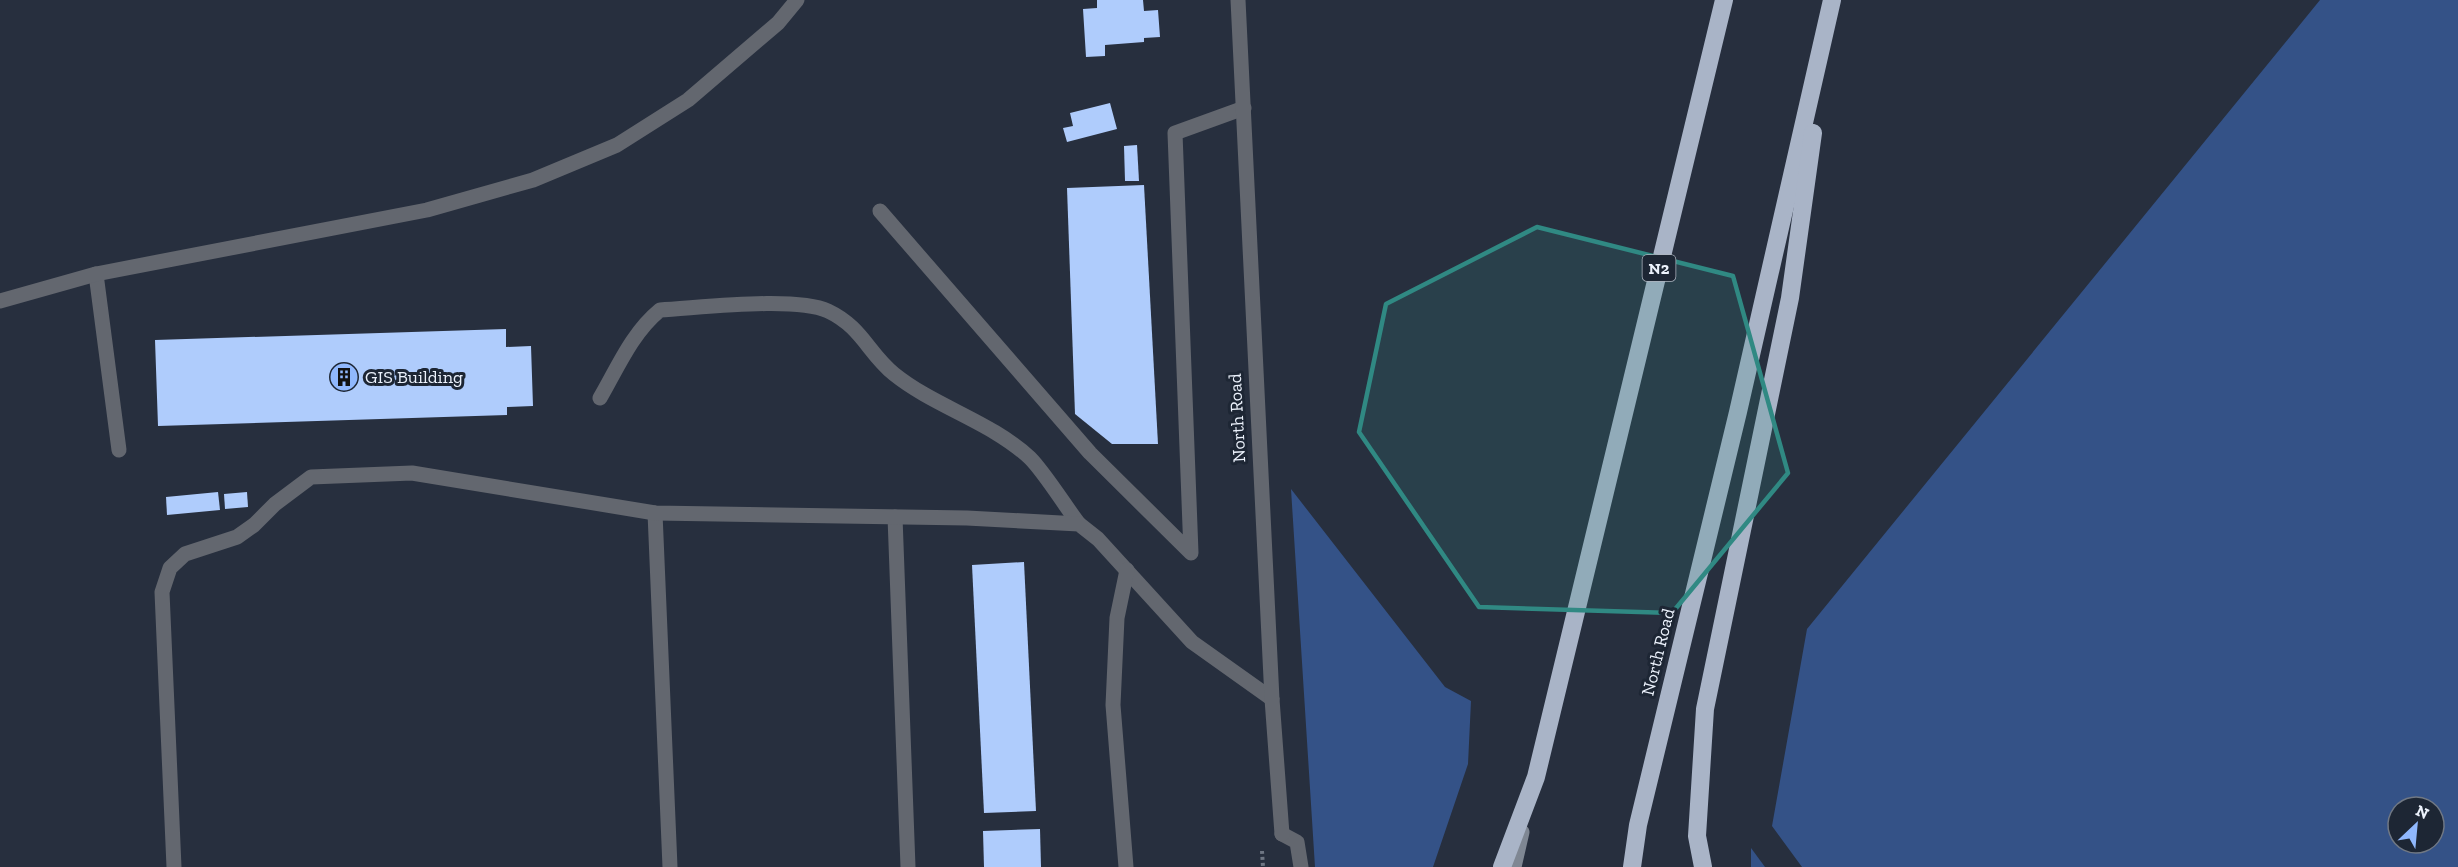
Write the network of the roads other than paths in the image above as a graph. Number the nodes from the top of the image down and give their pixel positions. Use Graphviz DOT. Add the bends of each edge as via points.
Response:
graph roads {
  1 [pos="797,0"];
  2 [pos="1238,0"];
  3 [pos="1724,0"];
  4 [pos="1832,0"];
  5 [pos="1828,20"];
  6 [pos="1244,108"];
  7 [pos="880,212"];
  8 [pos="96,274"];
  9 [pos="0,301"];
  10 [pos="600,398"];
  11 [pos="119,450"];
  12 [pos="655,513"];
  13 [pos="895,517"];
  14 [pos="1079,524"];
  15 [pos="1127,570"];
  16 [pos="1272,699"];
  17 [pos="1536,777"];
  18 [pos="174,867"];
  19 [pos="670,867"];
  20 [pos="908,867"];
  21 [pos="1126,867"];
  22 [pos="1301,867"];
  23 [pos="1502,867"];
  24 [pos="1514,867"];
  25 [pos="1632,867"];
  26 [pos="1703,867"];
  1 -- 8 [label="street" via="778,23 688,100 617,145 533,180 427,210"];
  2 -- 6 [label="street, North Road"];
  3 -- 17 [label="highway, N2"];
  4 -- 5 [label="highway"];
  5 -- 25 [label="highway, North Road" via="1638,825"];
  5 -- 26 [label="highway" via="1790,298 1705,709 1697,837"];
  6 -- 7 [label="street" via="1175,134 1191,553 1090,453"];
  6 -- 16 [label="street, North Road"];
  8 -- 9 [label="street"];
  8 -- 11 [label="street"];
  10 -- 14 [label="street" via="631,342 660,310 796,304 828,311 857,330 894,374 984,426 1031,459"];
  12 -- 13 [label="street"];
  12 -- 18 [label="street" via="412,473 311,477 237,537 185,554 170,568 162,592"];
  12 -- 19 [label="street"];
  13 -- 14 [label="street"];
  13 -- 20 [label="street"];
  14 -- 15 [label="street"];
  15 -- 16 [label="street" via="1192,642"];
  15 -- 21 [label="street" via="1117,618 1113,705"];
  16 -- 22 [label="street, North Road" via="1282,834 1297,842"];
  17 -- 23 [label="highway"];
  17 -- 24 [label="main road"];
}
